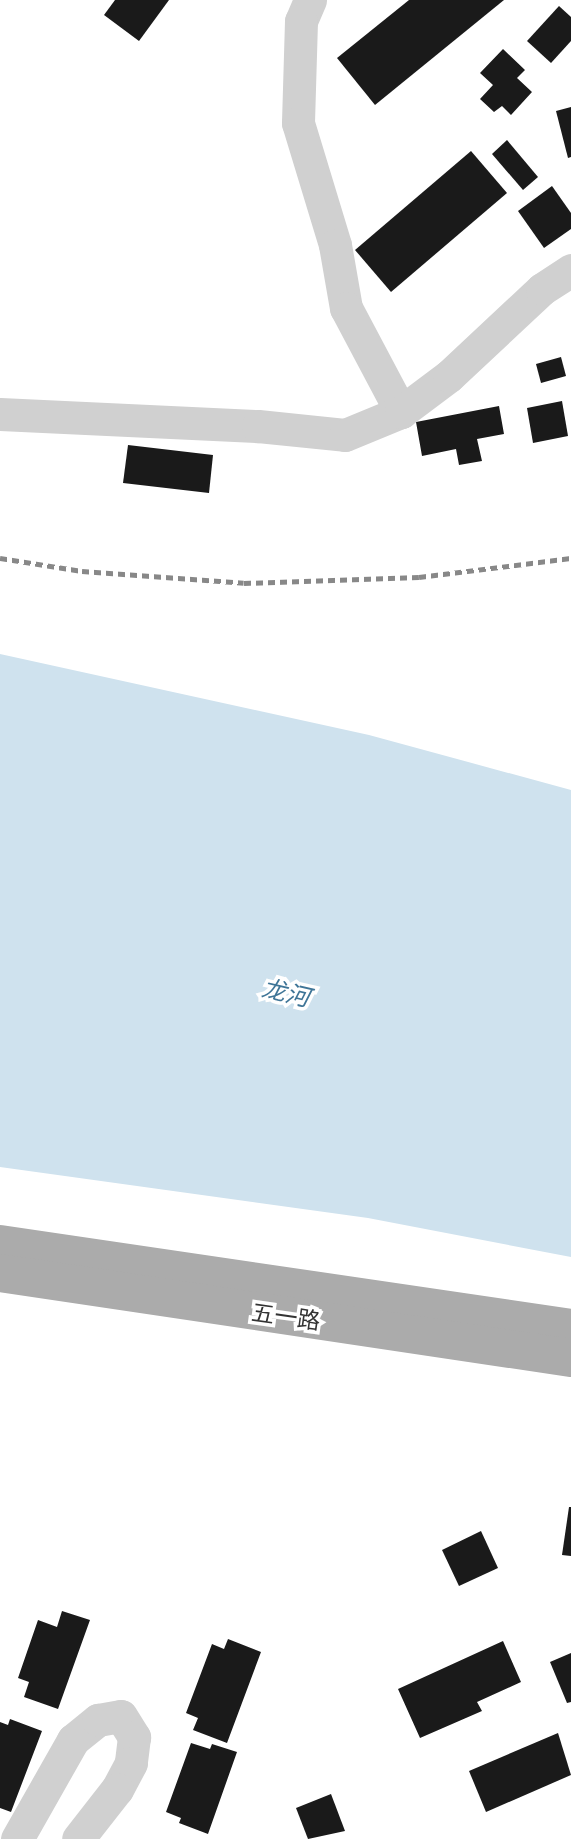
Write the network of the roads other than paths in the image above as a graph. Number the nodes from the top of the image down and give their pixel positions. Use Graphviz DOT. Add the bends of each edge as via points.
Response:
graph roads {
  1 [pos="310,0"];
  2 [pos="571,270"];
  3 [pos="401,412"];
  4 [pos="0,414"];
  5 [pos="0,1244"];
  6 [pos="0,1273"];
  7 [pos="571,1328"];
  8 [pos="571,1358"];
  9 [pos="17,1839"];
  10 [pos="78,1839"];
  1 -- 3 [label="street" via="301,21 298,123 335,245 346,308"];
  2 -- 3 [label="street" via="542,289 449,376"];
  3 -- 4 [label="street" via="345,435 258,426"];
  5 -- 7 [label="main road, 五一路"];
  6 -- 8 [label="main road, 五一路"];
  9 -- 10 [label="street" via="73,1740 98,1720 121,1716 134,1737 131,1763"];
}
